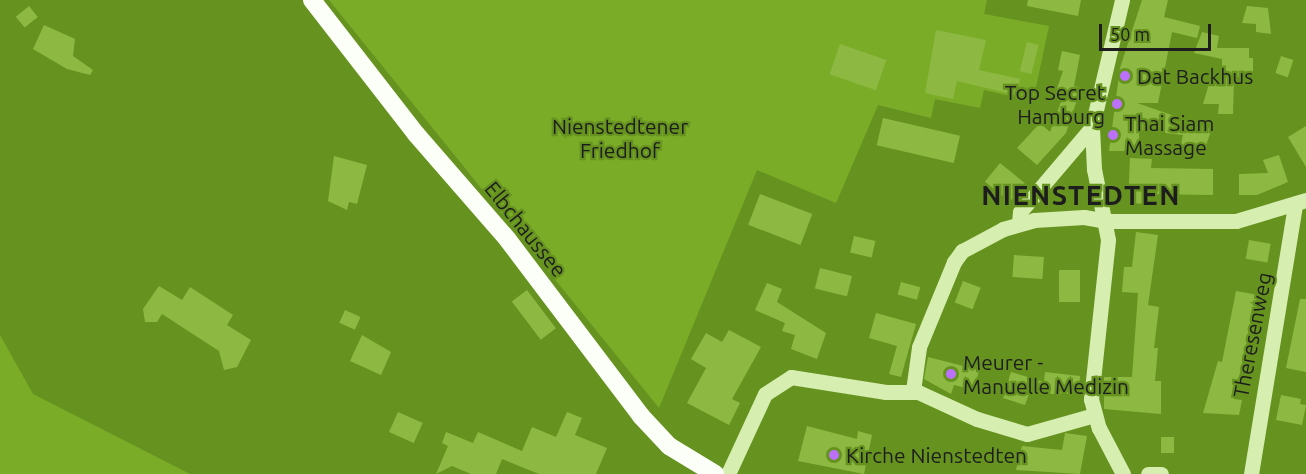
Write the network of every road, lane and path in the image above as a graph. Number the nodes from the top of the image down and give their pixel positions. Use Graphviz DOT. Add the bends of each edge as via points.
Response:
graph roads {
  1 [pos="312,0"];
  2 [pos="1122,0"];
  3 [pos="1092,127"];
  4 [pos="1300,202"];
  5 [pos="1107,221"];
  6 [pos="1019,223"];
  7 [pos="913,391"];
  8 [pos="1094,415"];
  9 [pos="715,474"];
  10 [pos="728,474"];
  11 [pos="1123,474"];
  12 [pos="1148,474"];
  13 [pos="1161,474"];
  14 [pos="1251,474"];
  1 -- 9 [label="main road, Elbchaussee" via="416,134 508,240 641,416 669,446"];
  2 -- 3 [label="street"];
  3 -- 5 [label="street" via="1094,169"];
  3 -- 6 [label="street" via="1020,212"];
  4 -- 5 [label="street" via="1236,221"];
  4 -- 14 [label="street, Theresenweg"];
  5 -- 6 [label="street" via="1084,217"];
  5 -- 8 [label="street" via="1092,383"];
  6 -- 7 [label="street" via="969,247 954,262 919,347"];
  7 -- 8 [label="street" via="977,419 1027,434"];
  7 -- 10 [label="street" via="886,392 804,376 785,378 761,400"];
  8 -- 11 [label="street"];
  12 -- 13 [label="street"];
}
